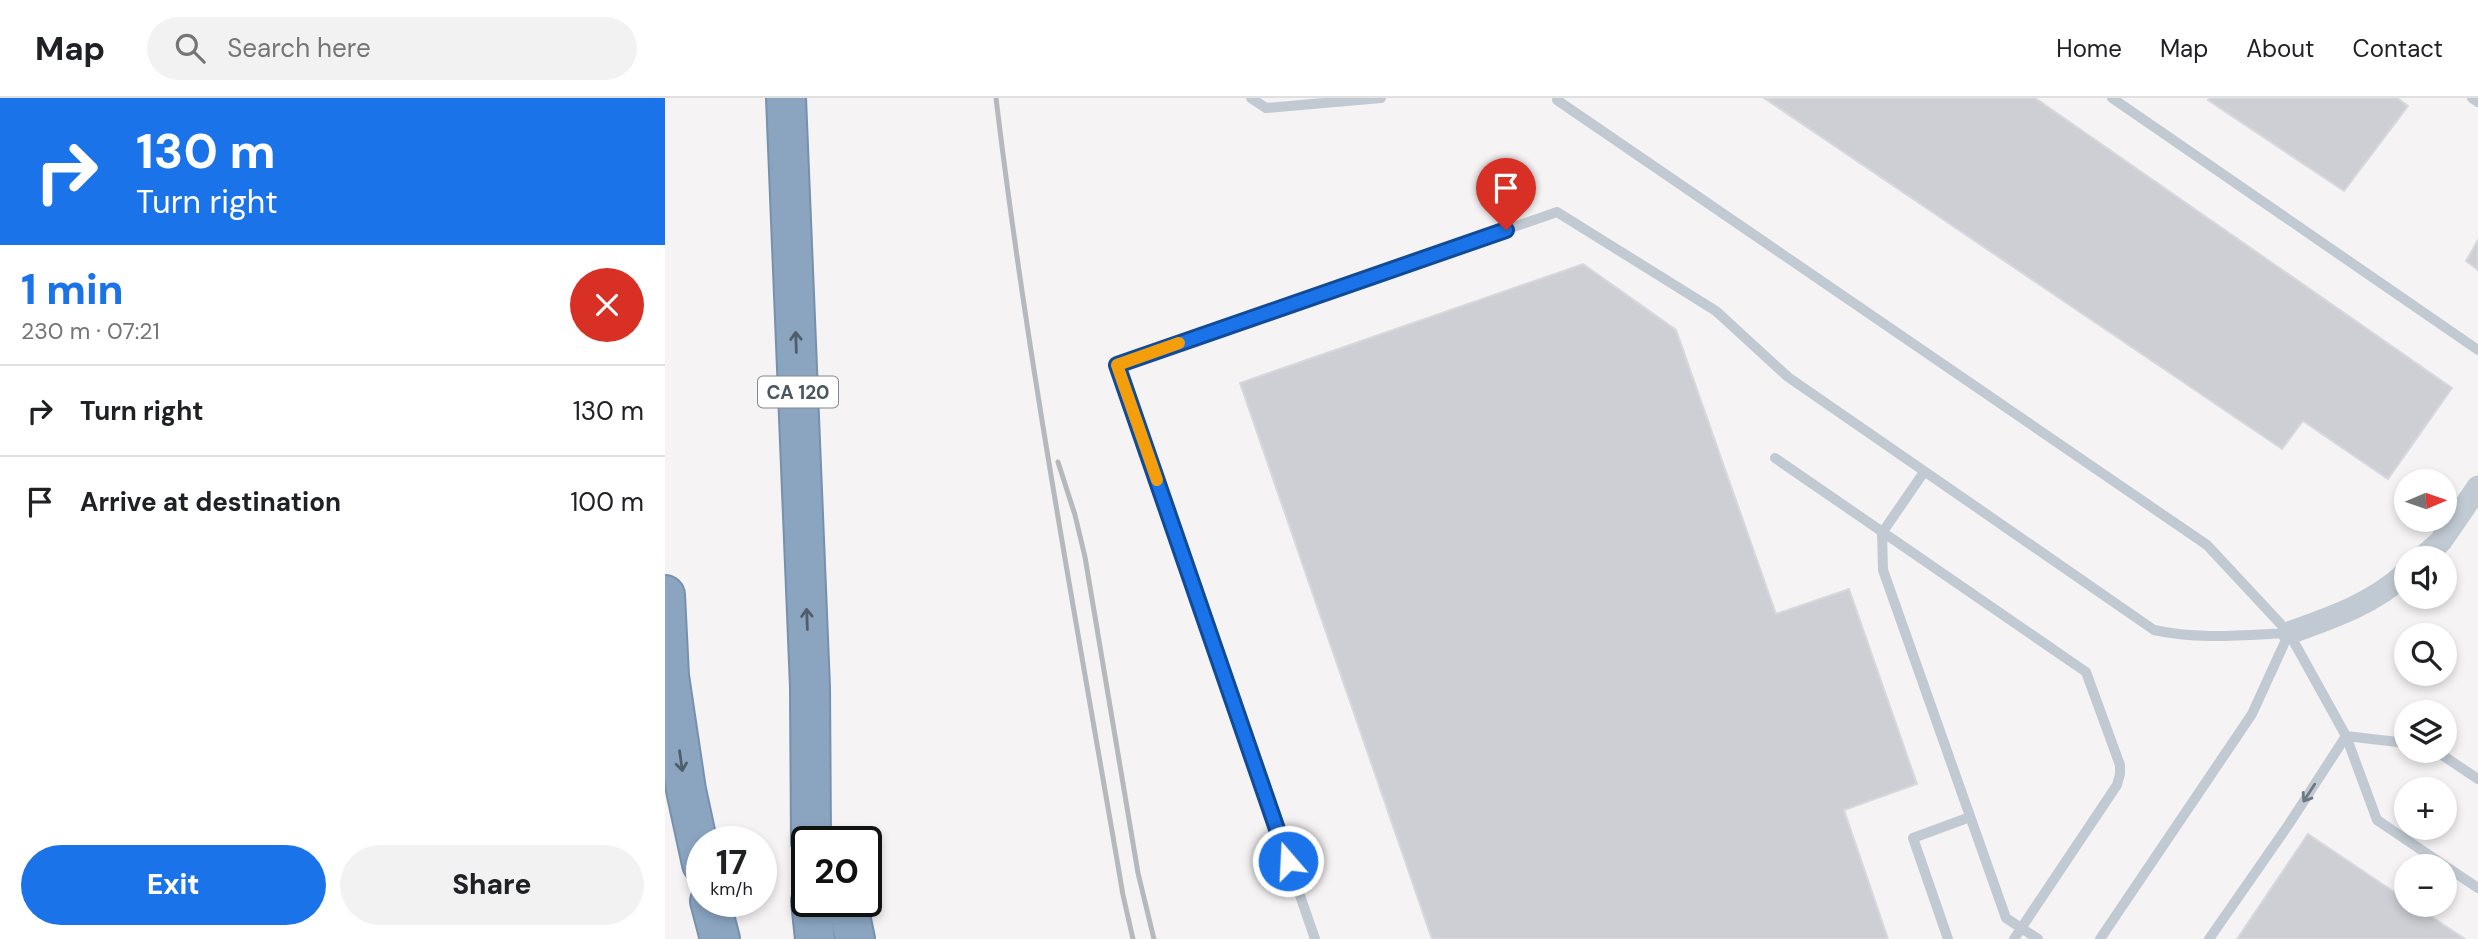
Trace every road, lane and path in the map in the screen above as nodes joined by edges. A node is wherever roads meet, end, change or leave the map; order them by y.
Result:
1 (786, 98) edge
2 (1251, 98) edge
3 (1381, 98) edge
4 (1559, 98) edge
5 (2112, 98) edge
6 (2472, 98) edge
7 (2478, 102) edge
8 (2478, 350) edge
9 (1775, 458) dead end
10 (1924, 472) junction
11 (2478, 487) edge
12 (1882, 533) junction
13 (2435, 546) edge
14 (2394, 584) edge
15 (665, 595) edge
16 (2289, 633) junction
17 (810, 687) junction
18 (2346, 736) junction
19 (2394, 742) edge
20 (2453, 763) edge
21 (2478, 779) edge
22 (1970, 817) junction
23 (693, 826) edge
24 (811, 826) edge
25 (832, 826) edge
26 (2478, 888) edge
27 (714, 917) edge
28 (813, 917) edge
29 (850, 917) edge
30 (2022, 928) junction
31 (720, 939) edge
32 (815, 939) edge
33 (855, 939) edge
34 (1315, 939) edge
35 (1948, 939) edge
36 (2014, 939) edge
37 (2038, 939) edge
38 (2100, 939) edge
39 (2209, 939) edge

17 -> 1 highway, CA 120
2 - 3 lane
4 - 16 lane
5 - 8 lane
6 - 7 lane
9 - 12 lane
10 - 12 lane
10 - 16 lane
10 - 34 lane
11 - 13 street
12 - 22 lane
12 - 30 lane
14 - 16 street
15 -> 23 highway
16 - 18 lane
16 - 38 lane
17 - 24 highway
17 - 25 highway, CA 120
18 - 19 lane
18 - 26 lane
18 -> 39 lane
20 - 21 lane
22 - 30 lane
22 - 35 lane
27 - 31 highway
28 - 32 highway
29 - 33 highway
30 - 36 lane
30 - 37 lane

